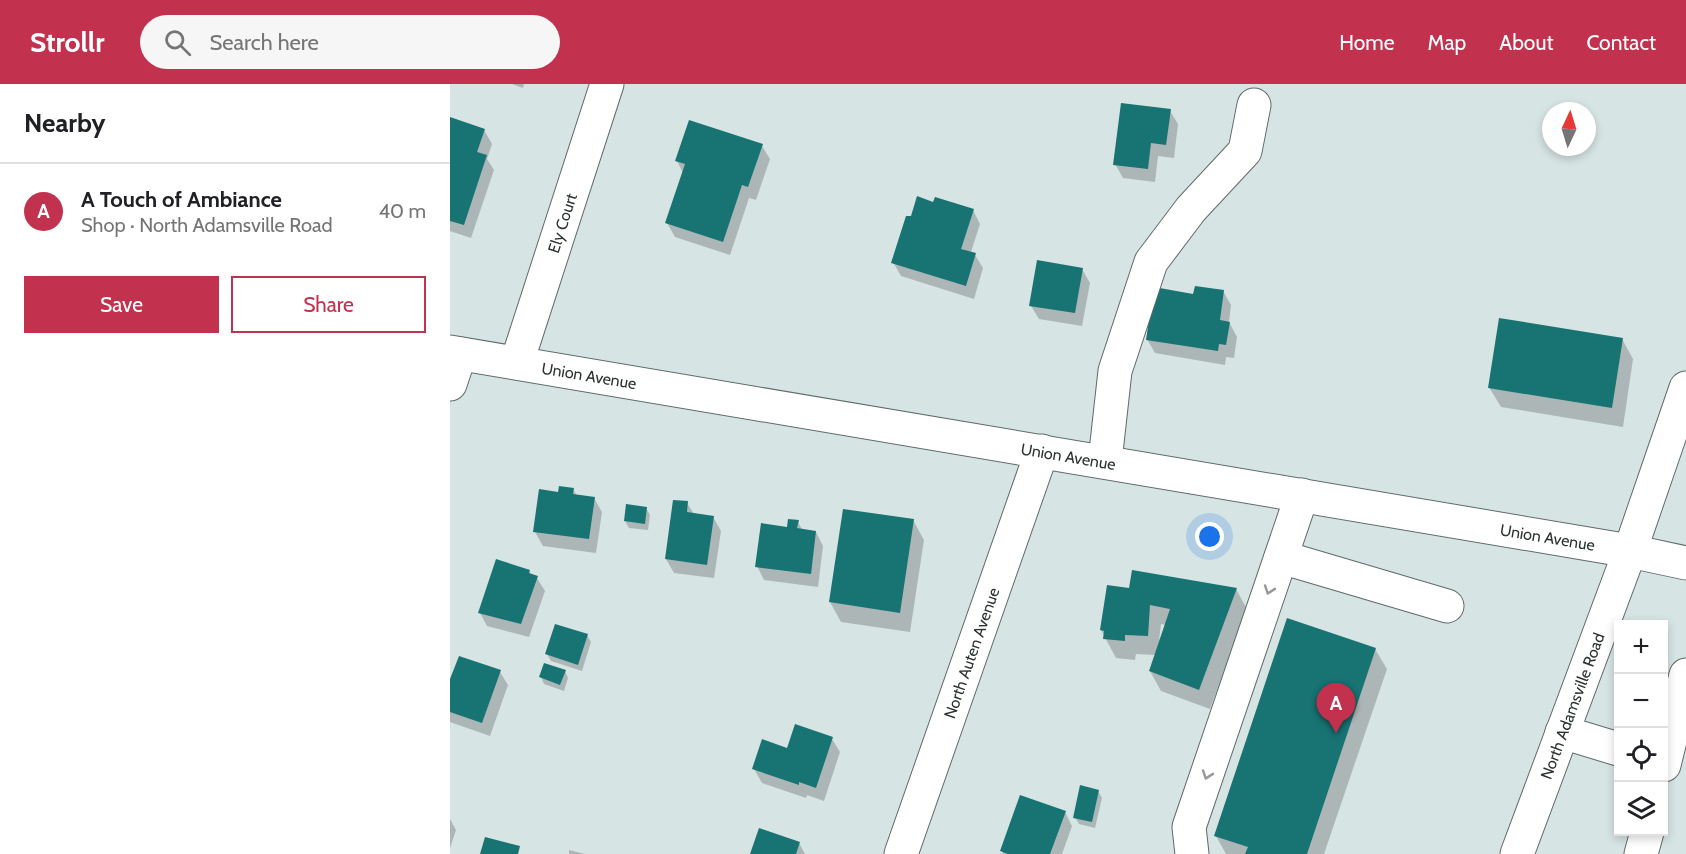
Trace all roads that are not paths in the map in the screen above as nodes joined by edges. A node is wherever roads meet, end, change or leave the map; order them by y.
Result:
1 (607, 84) edge
2 (1254, 105) dead end
3 (517, 362) junction
4 (453, 363) edge
5 (1686, 388) edge
6 (1042, 451) junction
7 (1105, 461) junction
8 (1302, 495) junction
9 (1630, 551) junction
10 (1281, 557) junction
11 (1686, 562) edge
12 (1448, 606) dead end
13 (1686, 675) edge
14 (1562, 732) junction
15 (1668, 747) edge
16 (1614, 748) edge
17 (1646, 836) edge
18 (901, 854) edge
19 (1192, 854) edge
20 (1517, 854) edge
21 (1641, 854) edge

1 - 3 street, Ely Court
2 - 7 street
3 - 4 street, Union Avenue
3 - 6 street, Union Avenue
5 - 9 street, North Adamsville Road
6 - 7 street, Union Avenue
6 - 18 street, North Auten Avenue
7 - 8 street, Union Avenue
8 - 9 street, Union Avenue
8 - 10 street
9 - 11 street, Union Avenue
9 - 14 street, North Adamsville Road
10 - 12 street
10 -> 19 street
13 - 15 street
14 - 16 street
14 - 20 street, North Adamsville Road
17 - 21 street

